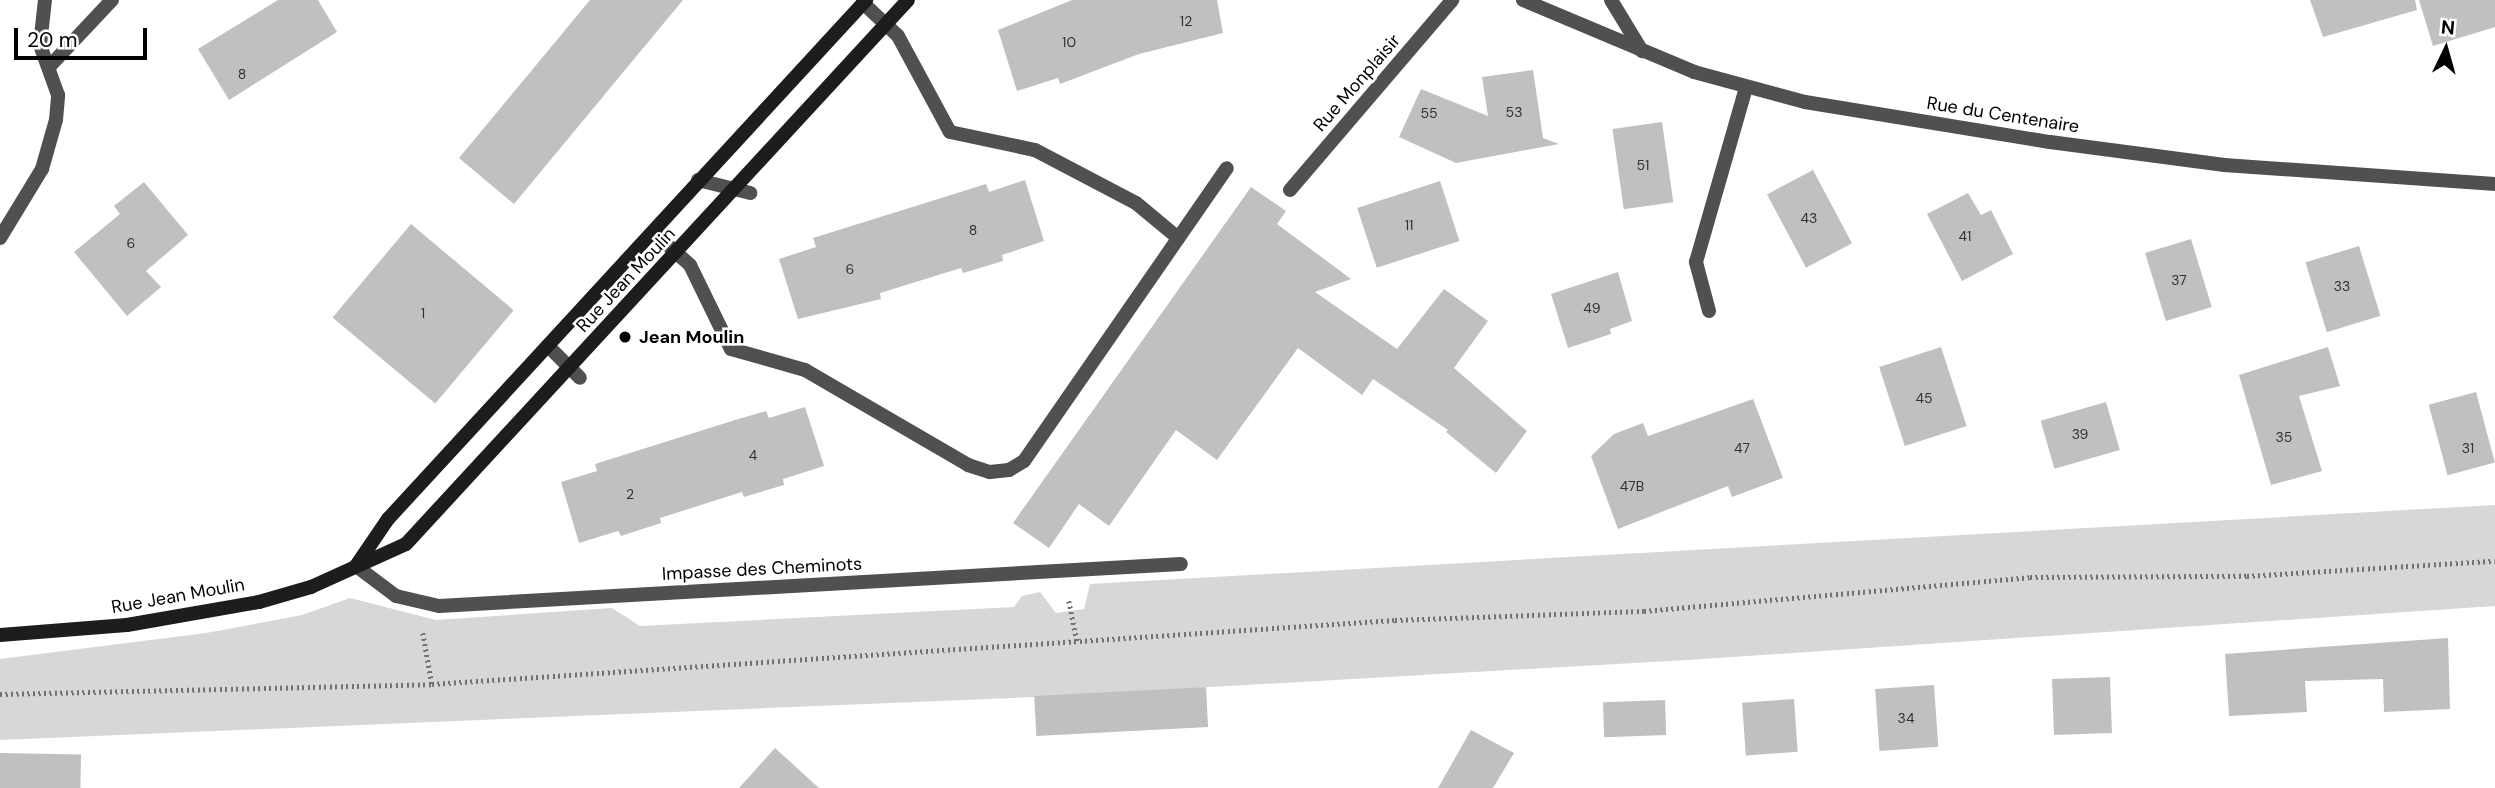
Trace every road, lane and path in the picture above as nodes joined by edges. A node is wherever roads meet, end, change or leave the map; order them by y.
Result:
1 (45, 0) edge
2 (112, 0) edge
3 (908, 0) edge
4 (1452, 0) edge
5 (1523, 0) edge
6 (1611, 0) edge
7 (864, 1) edge
8 (886, 23) junction
9 (1643, 52) junction
10 (48, 67) junction
11 (1746, 88) junction
12 (1227, 168) dead end
13 (698, 180) junction
14 (2495, 184) edge
15 (735, 188) junction
16 (1290, 190) dead end
17 (750, 193) dead end
18 (654, 233) junction
19 (0, 238) edge
20 (1178, 238) junction
21 (677, 254) junction
22 (1709, 311) dead end
23 (548, 346) junction
24 (576, 372) junction
25 (2495, 561) edge
26 (1181, 564) dead end
27 (356, 566) junction
28 (1064, 573) junction
29 (418, 603) junction
30 (0, 635) edge
31 (1077, 641) junction
32 (432, 684) junction
33 (0, 694) edge

1 - 10 street
2 - 10 street
3 - 8 street, Rue Jean Moulin
4 - 16 street, Rue Monplaisir
5 - 9 street, Rue du Centenaire
6 - 9 street
7 - 8 street
7 - 13 street, Rue Jean Moulin
8 - 15 street, Rue Jean Moulin
8 - 20 street
9 - 11 street, Rue du Centenaire
10 - 19 street
11 - 14 street, Rue du Centenaire
11 - 22 street
12 - 20 street
13 - 15 street
13 - 18 street, Rue Jean Moulin
15 - 17 street
15 - 21 street, Rue Jean Moulin
18 - 21 street
18 - 23 street, Rue Jean Moulin
20 - 21 street
21 - 24 street, Rue Jean Moulin
23 - 24 street
23 - 27 street, Rue Jean Moulin
24 - 27 street, Rue Jean Moulin
25 - 31 path
26 - 28 street, Impasse des Cheminots
27 - 29 street, Impasse des Cheminots
27 - 30 street, Rue Jean Moulin
28 - 29 street, Impasse des Cheminots
28 - 31 path
29 - 32 path
31 - 32 path
32 - 33 path

